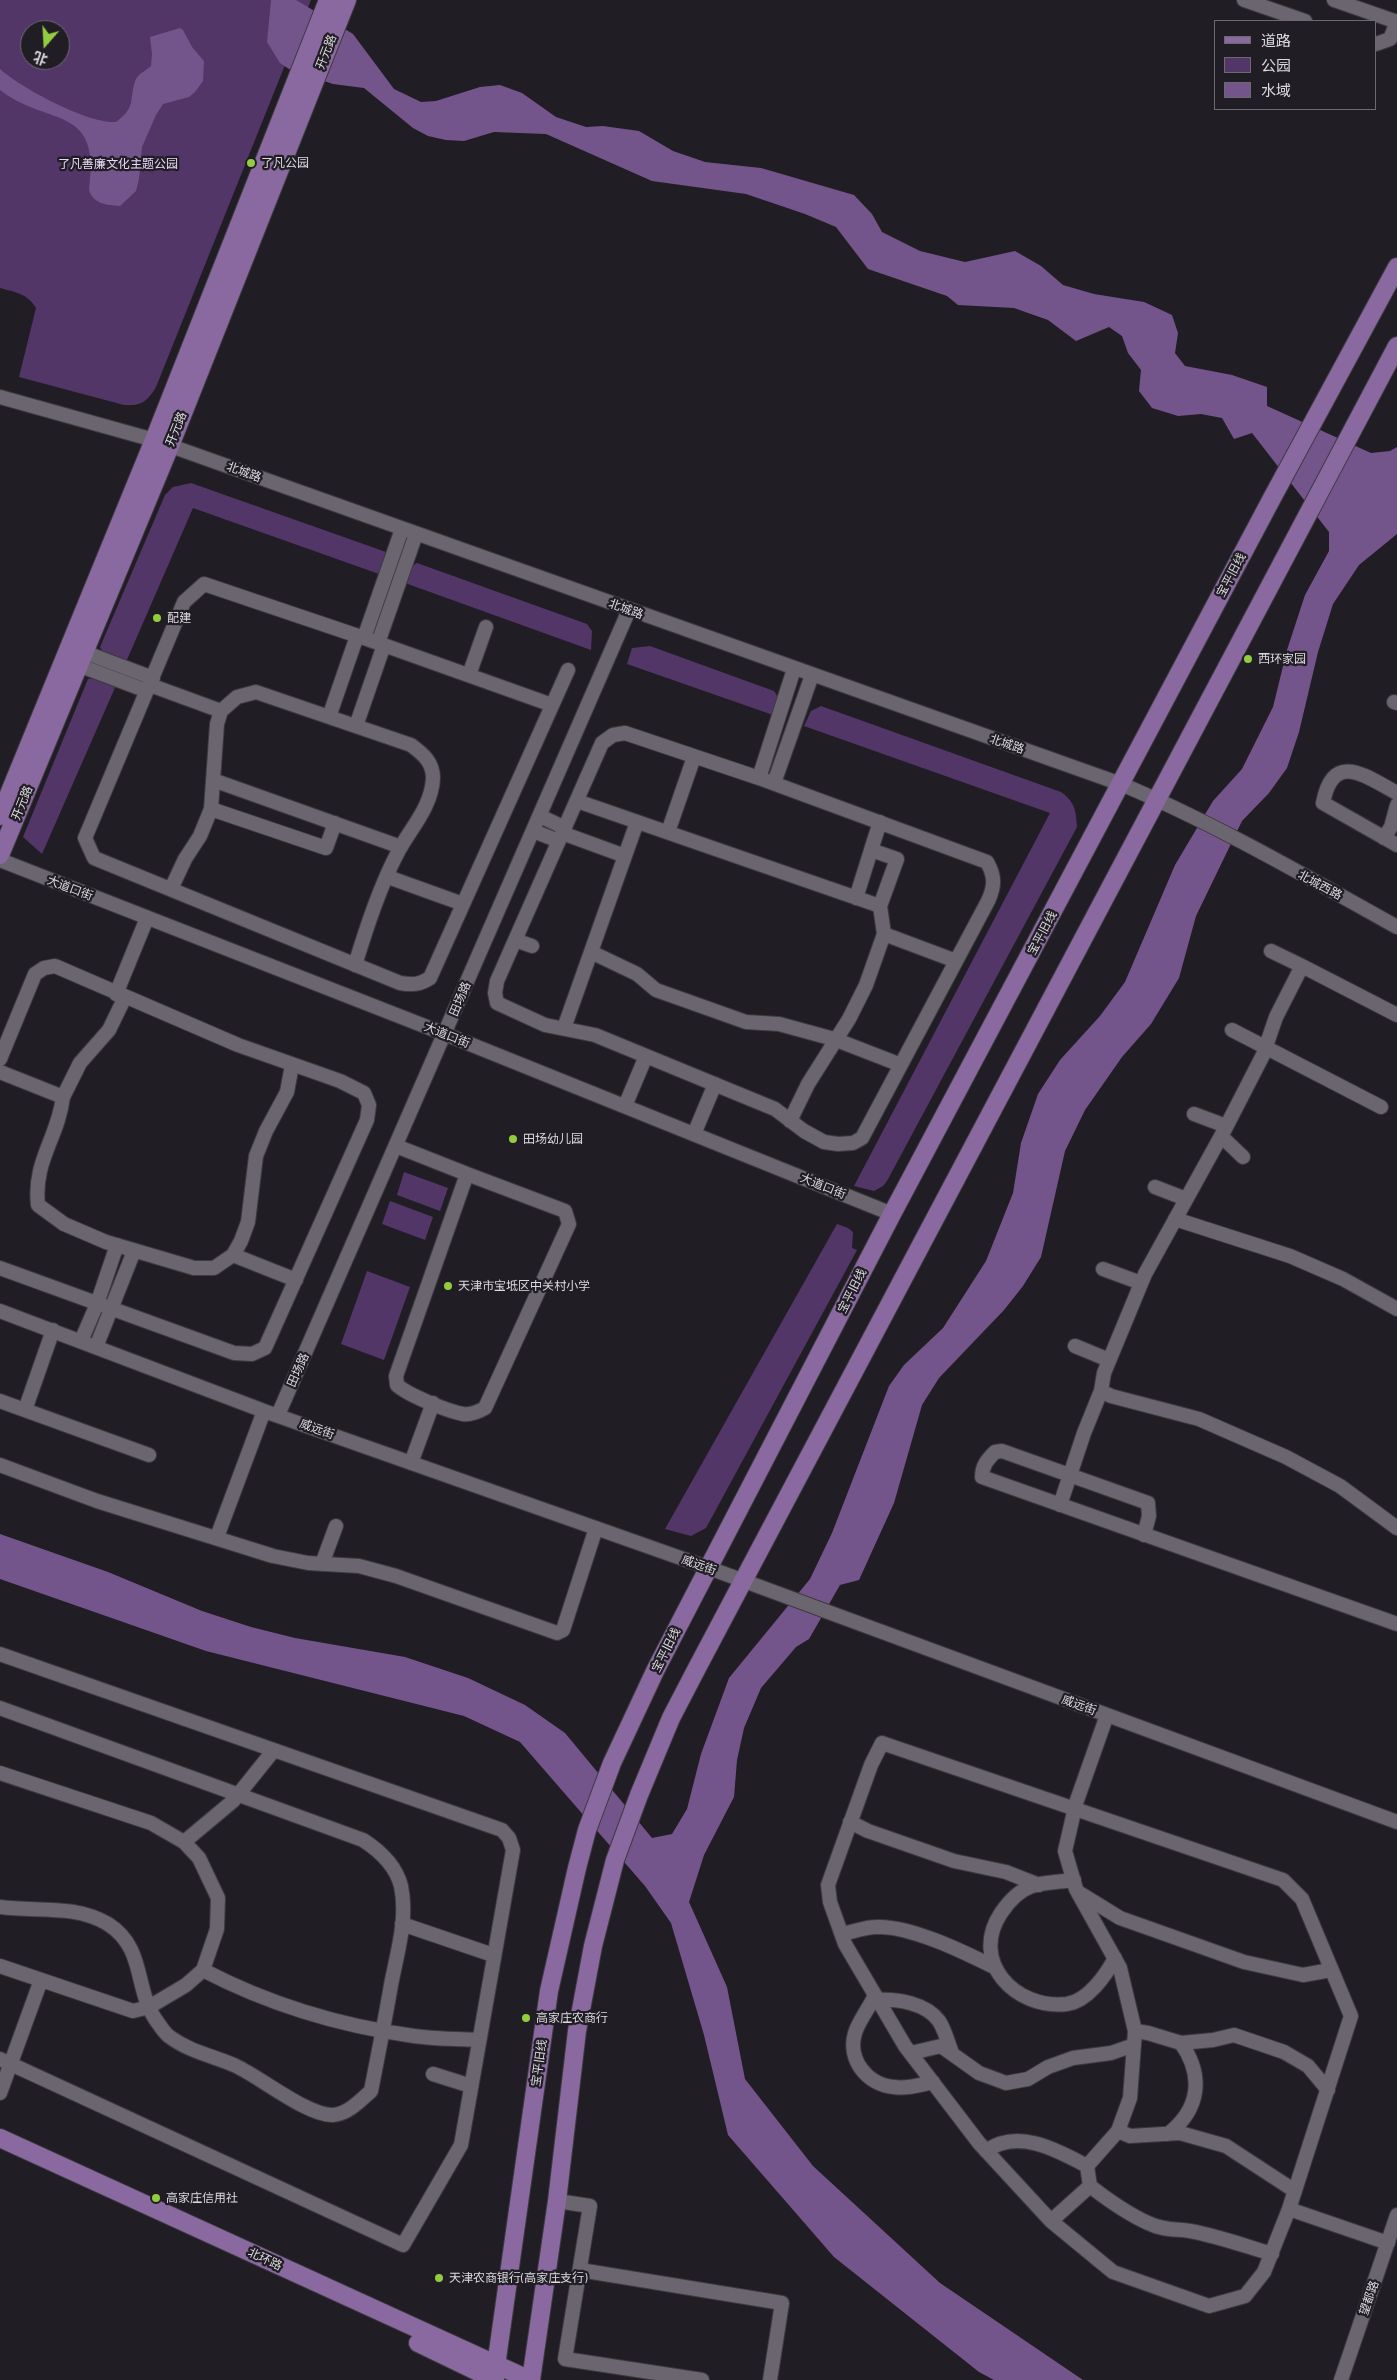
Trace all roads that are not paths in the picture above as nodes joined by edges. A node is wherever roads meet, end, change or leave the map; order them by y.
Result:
1 (1244, 0) edge
2 (1334, 0) edge
3 (327, 3) edge
4 (1263, 3) edge
5 (344, 7) edge
6 (1303, 20) edge
7 (1397, 22) edge
8 (1377, 44) edge
9 (1397, 267) edge
10 (1397, 346) edge
11 (0, 397) edge
12 (162, 443) junction
13 (402, 529) junction
14 (416, 534) junction
15 (629, 610) junction
16 (486, 627) dead end
17 (361, 637) junction
18 (381, 644) junction
19 (81, 658) junction
20 (794, 669) junction
21 (568, 670) dead end
22 (469, 675) junction
23 (812, 675) junction
24 (150, 685) junction
25 (552, 705) junction
26 (221, 711) junction
27 (329, 717) junction
28 (356, 726) junction
29 (694, 757) junction
30 (759, 778) junction
31 (214, 780) junction
32 (774, 783) junction
33 (1121, 784) junction
34 (1397, 793) edge
35 (1156, 799) junction
36 (577, 801) junction
37 (1397, 805) edge
38 (211, 809) junction
39 (1397, 810) edge
40 (0, 816) edge
41 (540, 816) junction
42 (638, 822) junction
43 (880, 822) junction
44 (335, 823) junction
45 (533, 831) junction
46 (668, 832) junction
47 (562, 834) junction
48 (1384, 838) junction
49 (1243, 844) joint
50 (1397, 845) edge
51 (401, 847) junction
52 (872, 847) junction
53 (0, 855) edge
54 (625, 856) junction
55 (0, 860) edge
56 (388, 877) junction
57 (171, 890) junction
58 (856, 898) junction
59 (463, 904) junction
60 (880, 906) junction
61 (147, 918) junction
62 (1397, 927) edge
63 (884, 934) junction
64 (515, 940) junction
65 (532, 946) dead end
66 (1271, 951) dead end
67 (591, 952) junction
68 (956, 961) junction
69 (355, 965) junction
70 (1302, 966) junction
71 (121, 996) junction
72 (1397, 1015) edge
73 (564, 1028) junction
74 (1232, 1030) dead end
75 (445, 1034) junction
76 (834, 1039) junction
77 (1266, 1046) junction
78 (1, 1053) edge
79 (646, 1056) junction
80 (901, 1065) junction
81 (292, 1066) junction
82 (0, 1072) edge
83 (714, 1084) junction
84 (63, 1097) junction
85 (625, 1106) junction
86 (1380, 1107) dead end
87 (1194, 1114) dead end
88 (790, 1121) junction
89 (1224, 1131) junction
90 (694, 1134) junction
91 (396, 1146) junction
92 (1243, 1157) dead end
93 (467, 1174) junction
94 (1155, 1187) dead end
95 (1186, 1199) junction
96 (892, 1214) junction
97 (1175, 1219) junction
98 (117, 1245) junction
99 (134, 1251) junction
100 (234, 1255) junction
101 (0, 1268) edge
102 (1103, 1269) dead end
103 (296, 1280) junction
104 (1141, 1283) junction
105 (97, 1304) junction
106 (112, 1309) junction
107 (1397, 1309) edge
108 (0, 1311) edge
109 (53, 1330) junction
110 (81, 1341) junction
111 (1075, 1346) dead end
112 (96, 1348) junction
113 (1109, 1360) junction
114 (1101, 1391) junction
115 (0, 1401) edge
116 (433, 1403) junction
117 (25, 1410) junction
118 (264, 1411) junction
119 (278, 1415) junction
120 (149, 1455) dead end
121 (411, 1462) junction
122 (0, 1465) edge
123 (1070, 1476) junction
124 (1060, 1505) junction
125 (336, 1526) dead end
126 (596, 1528) junction
127 (1397, 1528) edge
128 (1144, 1535) junction
129 (217, 1537) junction
130 (322, 1564) junction
131 (709, 1568) junction
132 (743, 1581) junction
133 (1397, 1624) edge
134 (0, 1654) edge
135 (0, 1708) edge
136 (1107, 1716) junction
137 (274, 1750) junction
138 (0, 1773) edge
139 (238, 1794) junction
140 (1075, 1809) junction
141 (850, 1822) junction
142 (1397, 1822) edge
143 (184, 1842) junction
144 (1074, 1880) junction
145 (1039, 1885) junction
146 (1079, 1893) junction
147 (0, 1907) edge
148 (402, 1924) junction
149 (842, 1934) junction
150 (493, 1955) junction
151 (1115, 1958) junction
152 (0, 1966) edge
153 (994, 1967) junction
154 (203, 1970) junction
155 (1331, 1970) junction
156 (41, 1980) junction
157 (877, 1998) junction
158 (149, 2007) junction
159 (382, 2030) junction
160 (1135, 2038) junction
161 (479, 2040) junction
162 (1181, 2043) junction
163 (911, 2053) junction
164 (952, 2053) junction
165 (5, 2061) edge
166 (433, 2074) dead end
167 (933, 2082) junction
168 (471, 2086) junction
169 (1328, 2090) junction
170 (0, 2093) edge
171 (1118, 2131) junction
172 (1168, 2134) junction
173 (0, 2138) edge
174 (0, 2150) edge
175 (986, 2151) junction
176 (1087, 2166) junction
177 (1090, 2186) junction
178 (1295, 2191) junction
179 (557, 2201) junction
180 (1289, 2209) junction
181 (1397, 2215) edge
182 (1051, 2221) junction
183 (1388, 2243) junction
184 (1272, 2254) junction
185 (580, 2270) junction
186 (439, 2346) junction
187 (495, 2377) edge
188 (472, 2380) edge
189 (531, 2380) edge
190 (702, 2380) edge
191 (770, 2380) edge
192 (1342, 2380) edge

1 - 4 street
2 - 7 street
3 - 12 main road, 开元路
4 - 6 street
5 - 12 main road, 开元路
7 - 8 street
9 - 33 main road, 宝平旧线
10 - 35 main road
11 - 12 street, 北城路
12 - 13 street, 北城路
12 - 19 main road, 开元路
12 - 40 main road, 开元路
13 - 14 street, 北城路
13 - 17 street
14 - 15 street, 北城路
14 - 18 street
15 - 20 street, 北城路
15 - 41 street, 田场路
16 - 22 street
17 - 18 street
17 - 24 street
17 - 27 street
18 - 22 street
18 - 28 street
19 - 24 street
19 - 53 main road, 开元路
20 - 23 street, 北城路
20 - 30 street
21 - 25 street
22 - 25 street
23 - 32 street
23 - 33 street, 北城路
24 - 26 street
24 - 57 street
25 - 59 street
26 - 27 street
26 - 31 street
27 - 28 street
28 - 51 street
29 - 30 street
29 - 36 street
29 - 46 street
30 - 32 street
31 - 38 street
31 - 44 street
32 - 43 street
33 - 35 street, 北城路
33 - 96 main road, 宝平旧线
34 - 48 street
35 - 49 street, 北城路
35 - 132 main road
36 - 42 street
36 - 47 street
37 - 39 street
38 - 44 street
38 - 57 street
39 - 48 street
41 - 45 street, 田场路
41 - 47 street
42 - 46 street
42 - 54 street
43 - 52 street
43 - 68 street
44 - 51 street
45 - 47 street
45 - 75 street, 田场路
46 - 58 street
47 - 54 street
47 - 64 street
48 - 50 street
49 - 62 street, 北城西路
51 - 56 street
52 - 58 street
52 - 60 street
54 - 67 street
55 - 61 street, 大道口街
56 - 59 street
56 - 69 street
57 - 69 street
58 - 60 street
59 - 69 street
60 - 63 street
61 - 71 street
61 - 75 street, 大道口街
63 - 68 street
63 - 76 street
64 - 65 street
64 - 73 street
66 - 70 street
67 - 73 street
67 - 76 street
68 - 80 street
70 - 72 street
70 - 77 street
71 - 78 street
71 - 81 street
71 - 84 street
73 - 79 street
74 - 77 street
75 - 85 street, 大道口街
75 - 91 street, 田场路
76 - 80 street
76 - 88 street
77 - 86 street
77 - 89 street
79 - 83 street
79 - 85 street
80 - 88 street
81 - 100 street
81 - 103 street
82 - 84 street
83 - 88 street
83 - 90 street
84 - 98 street
85 - 90 street, 大道口街
87 - 89 street
89 - 92 street
89 - 95 street
90 - 96 street, 大道口街
91 - 93 street
91 - 119 street, 田场路
93 - 116 street
93 - 116 street
94 - 95 street
95 - 97 street
96 - 131 main road, 宝平旧线
97 - 104 street
97 - 107 street
98 - 99 street
98 - 105 street
99 - 100 street
99 - 106 street
100 - 103 street
101 - 105 street
102 - 104 street
103 - 106 street
104 - 113 street
105 - 106 street
105 - 110 street
106 - 112 street
108 - 109 street, 威远街
109 - 110 street, 威远街
109 - 117 street
110 - 112 street, 威远街
111 - 113 street
112 - 118 street, 威远街
113 - 114 street
114 - 123 street
114 - 127 street
115 - 117 street
116 - 121 street
117 - 120 street
118 - 119 street, 威远街
118 - 129 street
119 - 121 street, 威远街
121 - 126 street, 威远街
122 - 129 street
123 - 124 street
123 - 124 street
123 - 128 street
124 - 128 street
125 - 130 street
126 - 130 street
126 - 131 street, 威远街
128 - 133 street
129 - 130 street
131 - 132 street, 威远街
131 - 187 main road, 宝平旧线
132 - 136 street, 威远街
132 - 179 main road
134 - 137 street
135 - 139 street
136 - 140 street
136 - 142 street, 威远街
137 - 139 street
137 - 150 street
138 - 143 street
139 - 143 street
139 - 148 street
140 - 141 street
140 - 144 street
140 - 155 street
141 - 145 street
141 - 149 street
143 - 154 street
144 - 145 street
144 - 146 street
145 - 153 street
146 - 151 street
146 - 155 street
147 - 158 street
148 - 150 street
148 - 159 street
149 - 153 street
149 - 157 street
150 - 161 street
151 - 153 street
151 - 160 street
152 - 156 street
154 - 158 street
154 - 159 street
155 - 169 street
156 - 158 street
156 - 165 street
157 - 163 street
157 - 164 street
157 - 167 street
158 - 159 street
159 - 161 street
160 - 162 street
160 - 164 street
160 - 171 street
161 - 168 street
162 - 169 street
162 - 172 street
163 - 164 street
163 - 167 street
165 - 168 street
165 - 170 street
166 - 168 street
167 - 175 street
169 - 178 street
171 - 172 street
171 - 176 street
172 - 178 street
173 - 186 main road, 北环路
174 - 186 main road, 北环路
175 - 176 street
175 - 182 street
176 - 177 street
177 - 182 street
177 - 184 street
178 - 180 street
179 - 185 street
179 - 189 main road
180 - 183 street
180 - 184 street
181 - 183 street, 望都路
182 - 184 street
183 - 192 street, 望都路
185 - 190 street
185 - 191 street
186 - 187 main road
186 - 188 main road
187 - 189 main road

